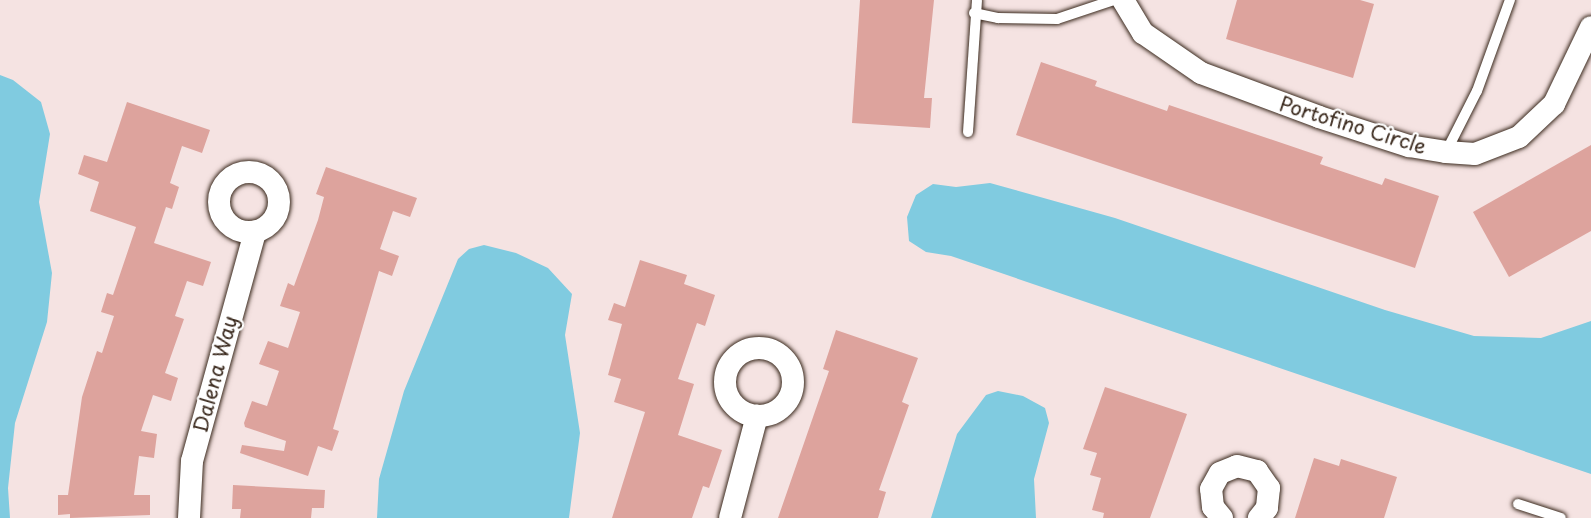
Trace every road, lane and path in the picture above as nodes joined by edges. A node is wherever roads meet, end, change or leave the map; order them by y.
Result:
1 (977, 0) edge
2 (1114, 0) edge
3 (1123, 0) edge
4 (1510, 0) edge
5 (974, 12) junction
6 (1591, 27) edge
7 (968, 132) dead end
8 (1446, 152) junction
9 (255, 232) dead end
10 (757, 416) dead end
11 (1518, 504) dead end
12 (189, 518) edge
13 (730, 518) edge
14 (1222, 518) edge
15 (1259, 518) edge
16 (1561, 518) edge

1 - 5 lane
2 - 5 lane
3 - 8 street, Portofino Circle
4 - 8 lane
5 - 7 lane
6 - 8 street, Portofino Circle
9 - 12 street, Dalena Way
10 - 13 street
11 - 16 lane
14 - 15 street

